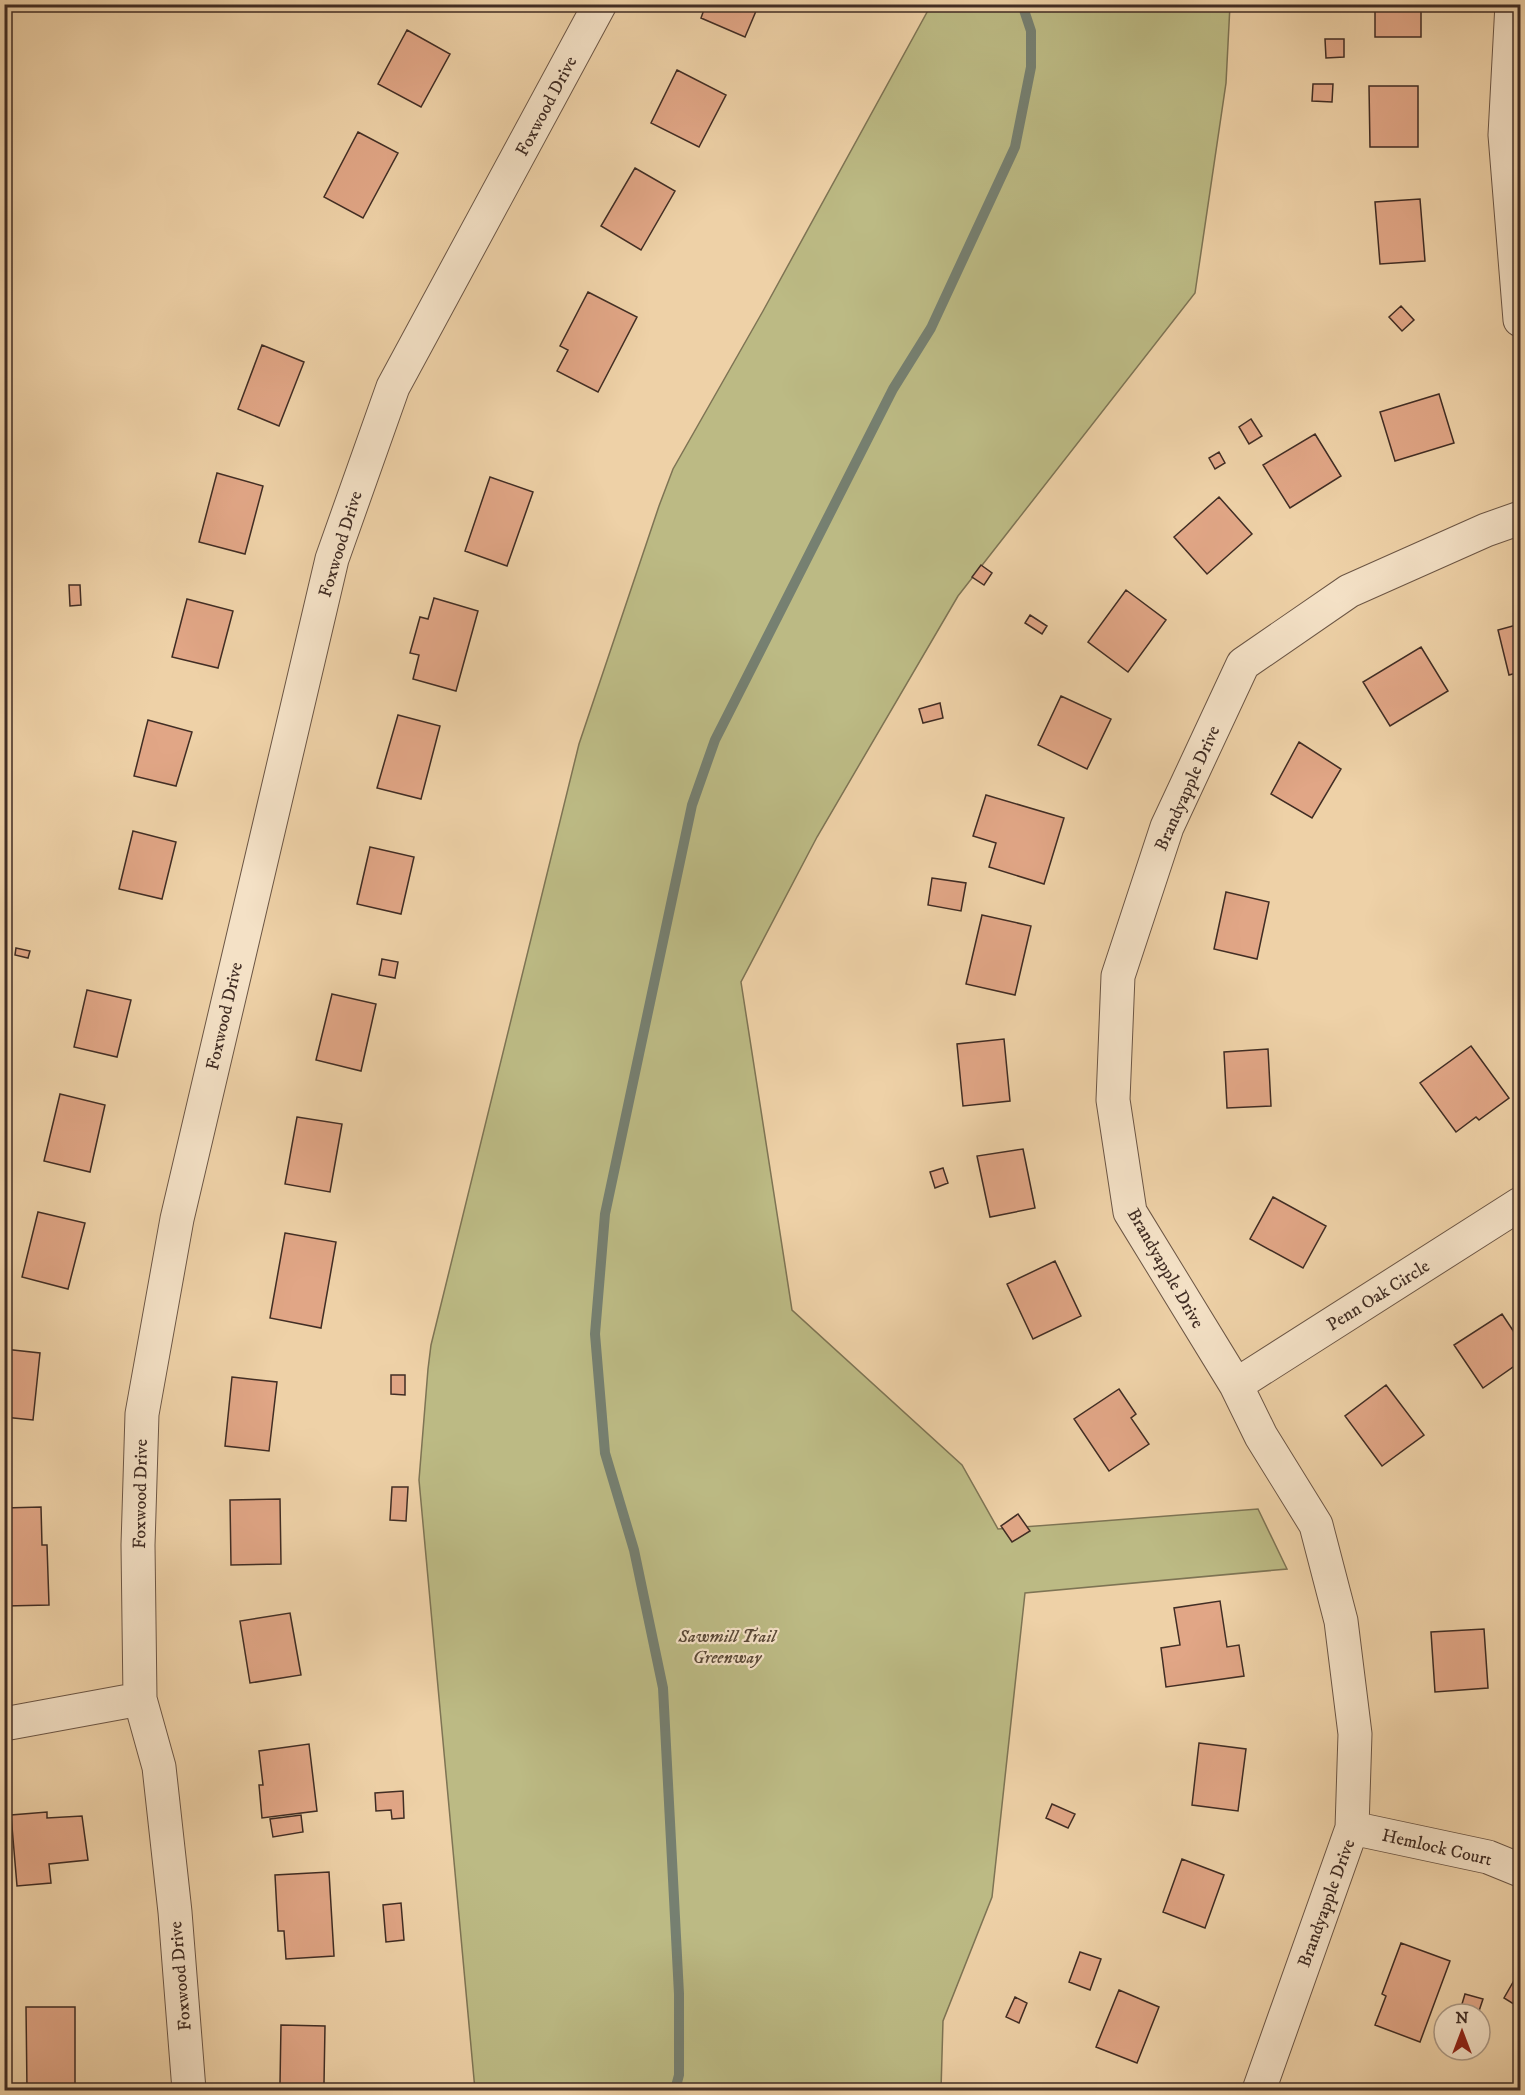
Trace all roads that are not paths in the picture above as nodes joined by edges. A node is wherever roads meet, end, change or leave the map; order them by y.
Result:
1 (600, 4) edge
2 (1512, 4) edge
3 (1521, 320) edge
4 (1521, 518) edge
5 (1521, 1204) edge
6 (1236, 1385) junction
7 (140, 1699) junction
8 (4, 1724) edge
9 (1352, 1828) junction
10 (1521, 1870) edge
11 (189, 2091) edge
12 (1258, 2091) edge

1 - 7 street, Foxwood Drive
2 - 3 street
4 - 6 street, Brandyapple Drive
5 - 6 street, Penn Oak Circle
6 - 9 street, Brandyapple Drive
7 - 8 street
7 - 11 street, Foxwood Drive
9 - 10 street, Hemlock Court
9 - 12 street, Brandyapple Drive

